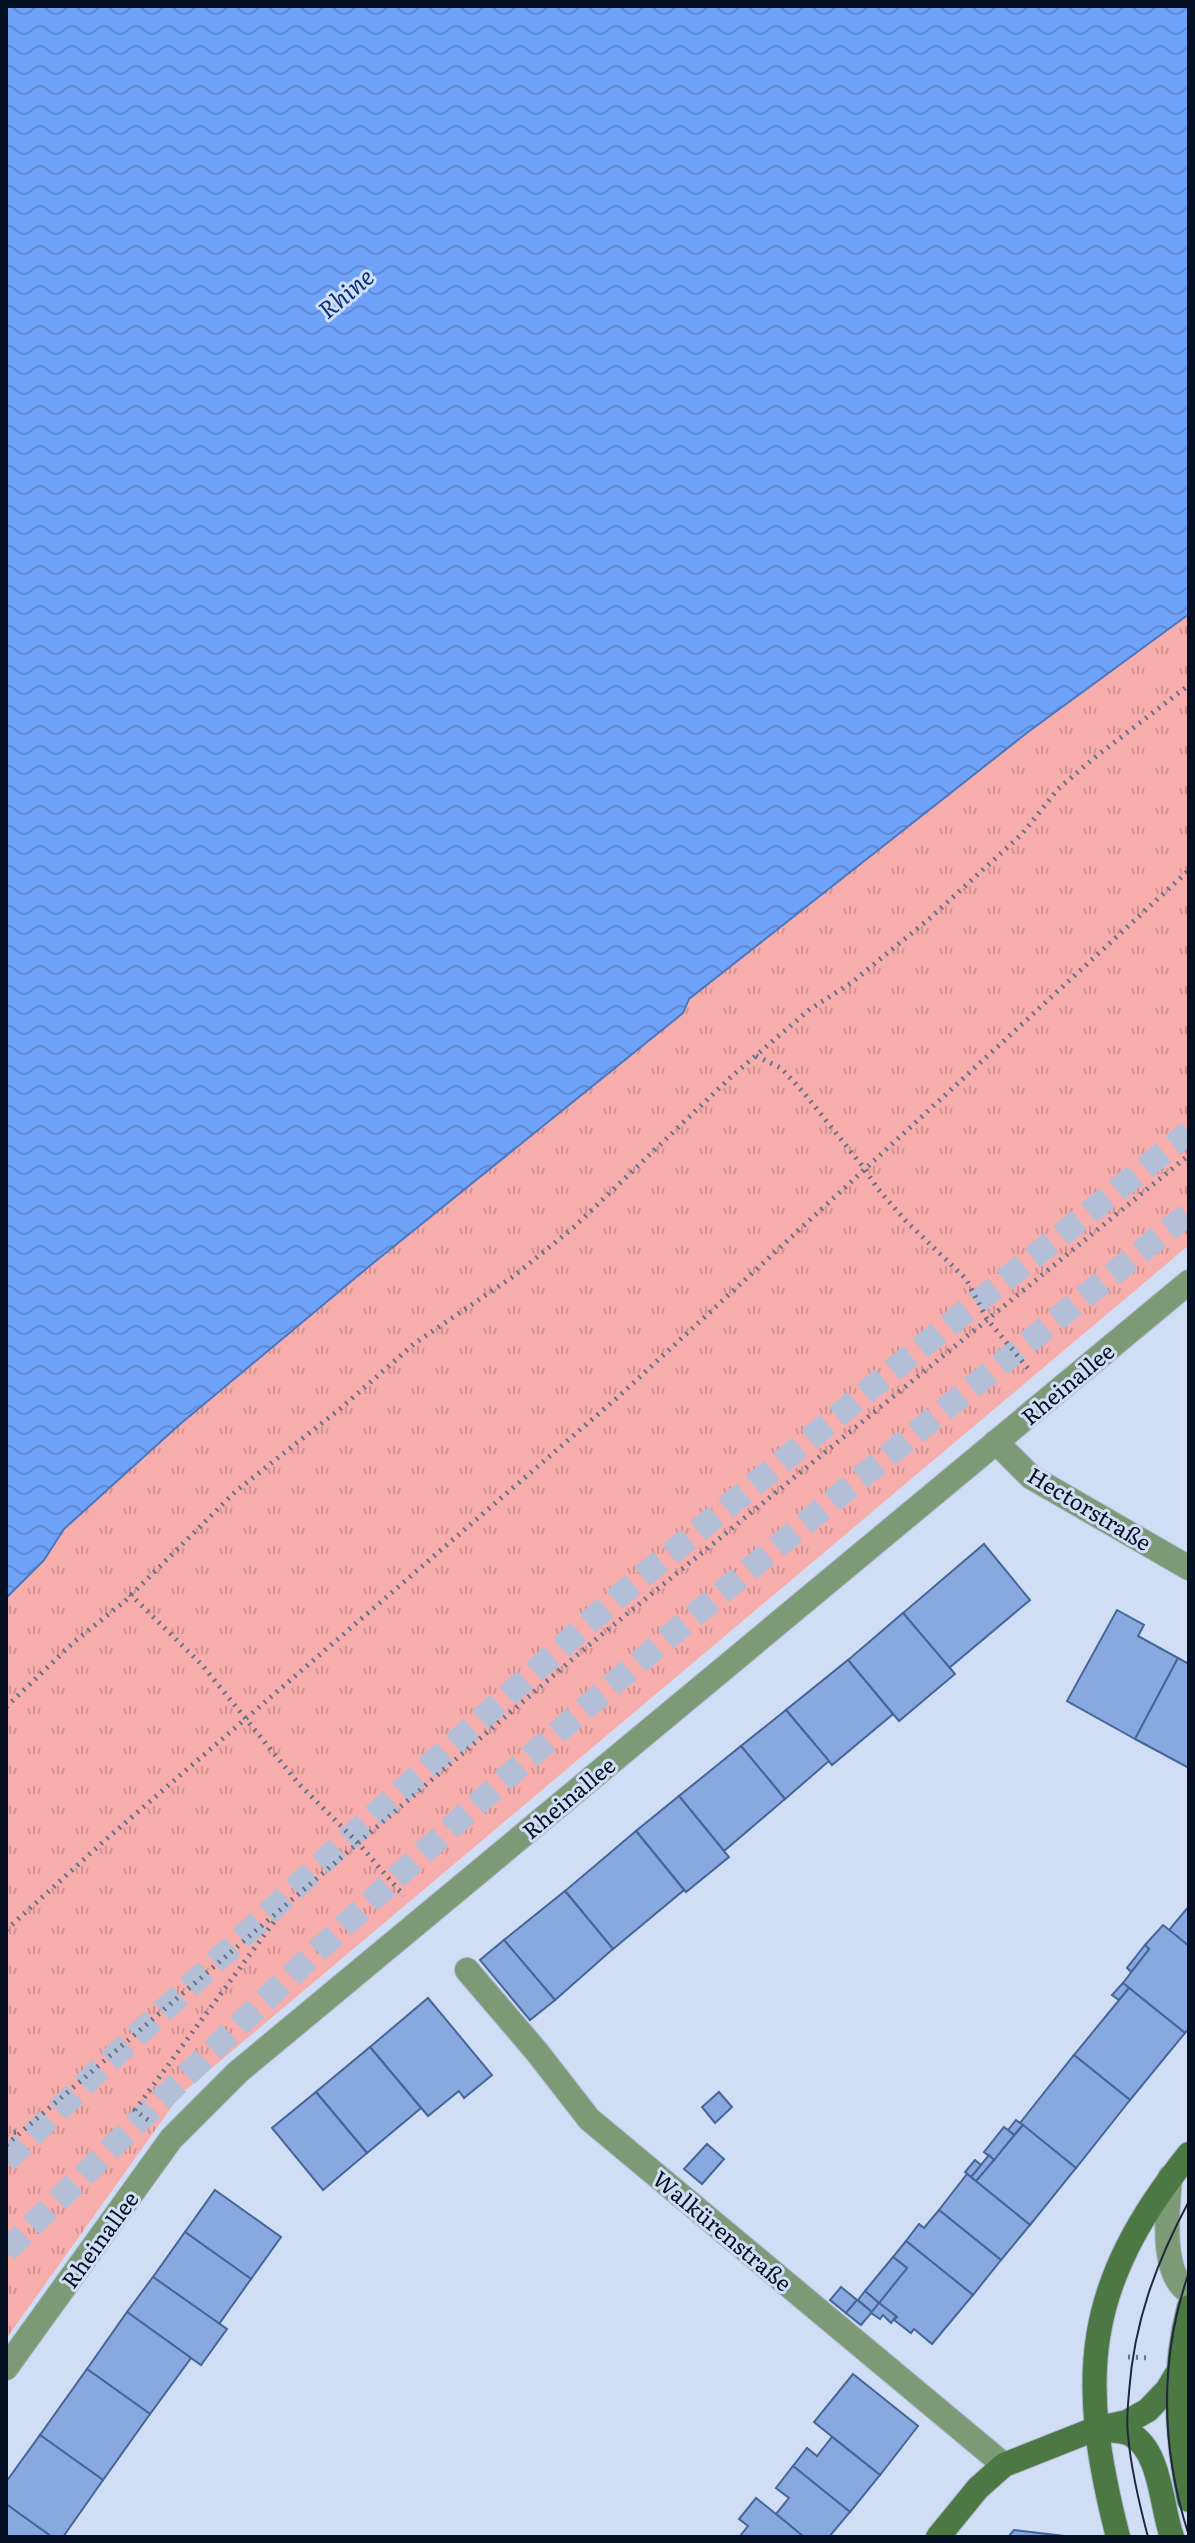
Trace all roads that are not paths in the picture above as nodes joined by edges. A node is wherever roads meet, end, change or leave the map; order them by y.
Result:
1 (1189, 1282) edge
2 (996, 1442) junction
3 (1189, 1568) edge
4 (467, 1970) dead end
5 (1189, 2154) edge
6 (1170, 2177) junction
7 (1189, 2292) edge
8 (1189, 2307) edge
9 (1178, 2365) junction
10 (6, 2368) edge
11 (1095, 2429) junction
12 (1004, 2465) junction
13 (1189, 2500) edge
14 (938, 2537) edge
15 (1118, 2537) edge
16 (1172, 2537) edge

1 - 2 street, Rheinallee
2 - 3 street, Hectorstraße
2 - 10 street, Rheinallee
4 - 12 street, Walkürenstraße
5 - 6 main road
6 - 7 street
6 - 11 main road
8 - 9 main road
9 - 11 main road
9 - 13 main road
11 - 12 main road
11 - 15 main road
11 - 16 main road
12 - 14 main road

